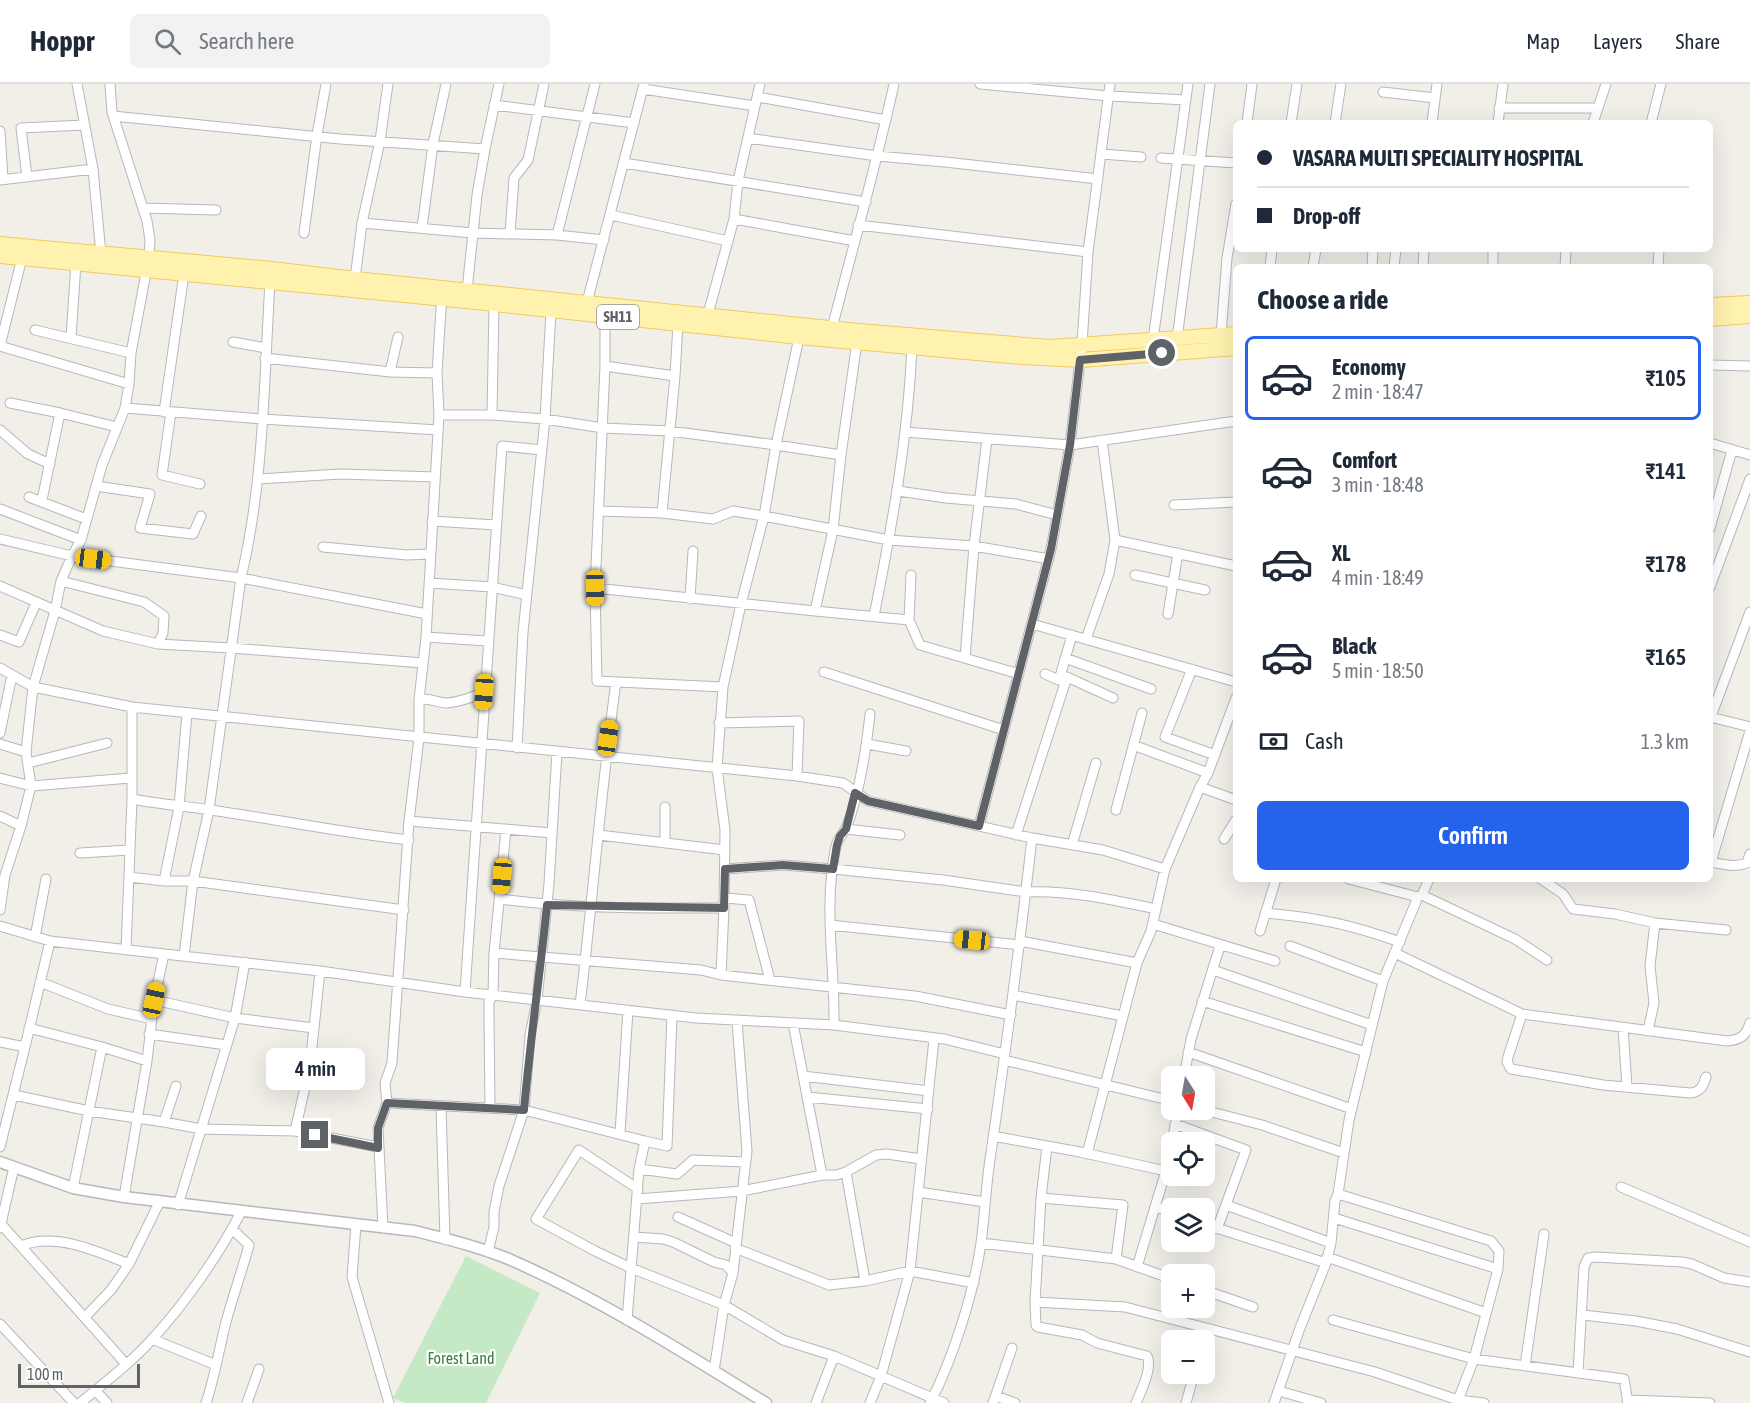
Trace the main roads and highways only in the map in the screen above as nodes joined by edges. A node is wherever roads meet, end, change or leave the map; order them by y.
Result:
1 (0, 244) edge
2 (0, 256) edge
3 (148, 264) junction
4 (442, 293) junction
5 (1750, 303) edge
6 (1713, 305) edge
7 (586, 309) junction
8 (1750, 316) edge
9 (1713, 318) edge
10 (801, 331) junction
11 (1233, 334) edge
12 (1233, 348) edge

1 - 3 main road, SH11
2 - 3 main road, SH11
3 - 4 main road, SH11
3 - 4 main road, SH11
4 - 7 main road, SH11
4 - 7 main road, SH11
5 - 6 main road
7 - 10 main road, SH11
7 - 10 main road, SH11
8 - 9 main road
10 - 11 main road, SH11
10 - 12 main road, SH11

